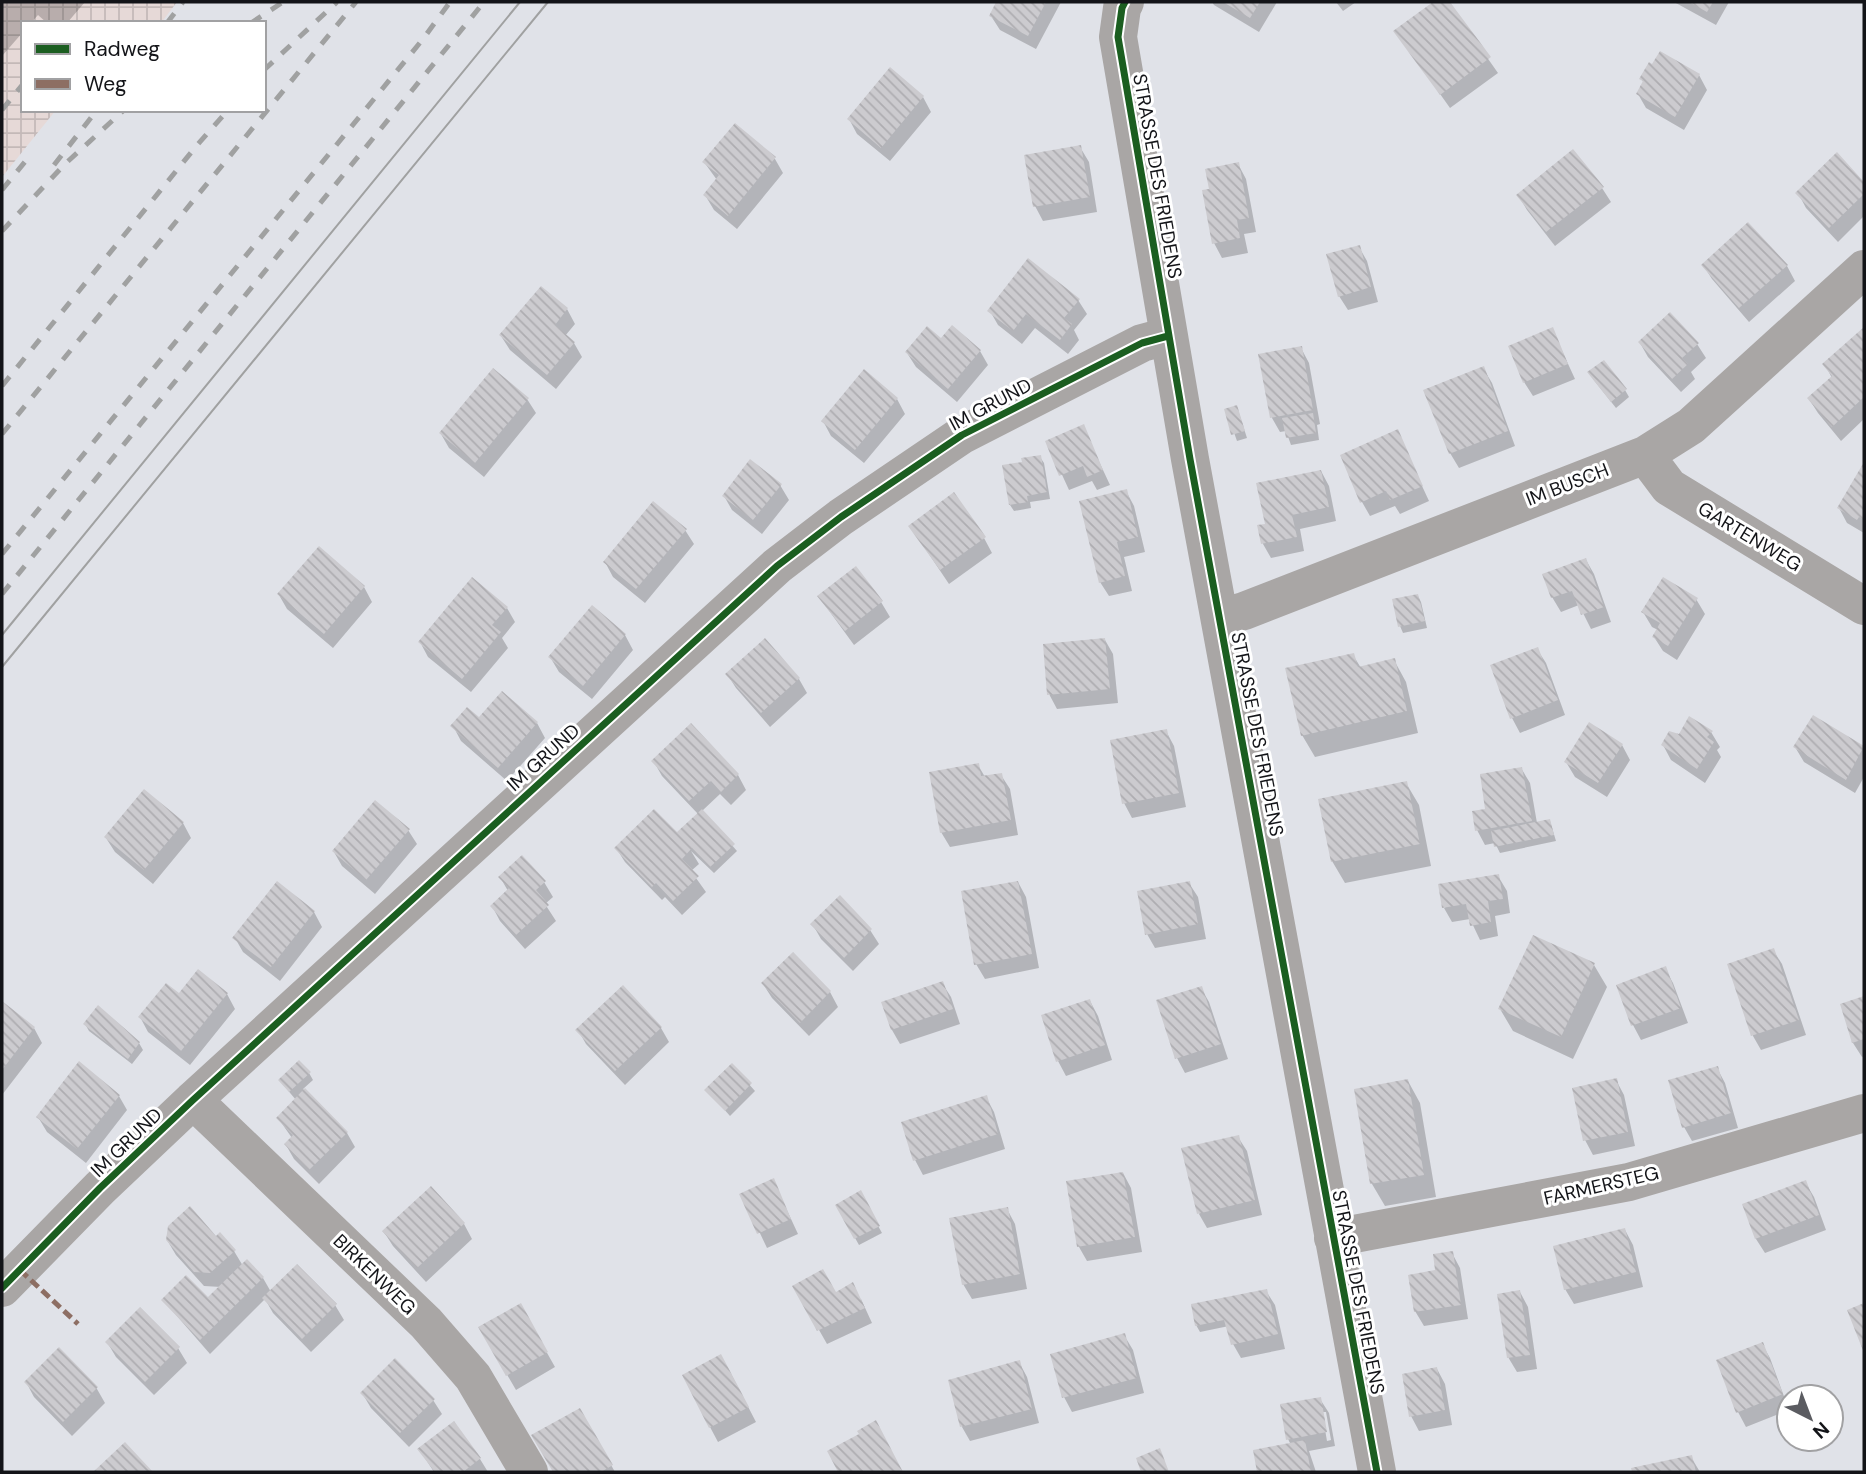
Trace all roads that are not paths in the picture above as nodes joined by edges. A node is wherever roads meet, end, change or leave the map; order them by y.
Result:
1 (1125, 2) edge
2 (1864, 269) edge
3 (1168, 336) junction
4 (1645, 455) junction
5 (1864, 606) edge
6 (1220, 618) junction
7 (193, 1100) junction
8 (1864, 1113) edge
9 (1333, 1238) junction
10 (2, 1288) edge
11 (529, 1472) edge
12 (1377, 1472) edge

1 - 3 street, STRASSE DES FRIEDENS
2 - 4 street, IM BUSCH
3 - 6 street, STRASSE DES FRIEDENS
3 - 7 street, IM GRUND
4 - 5 street, GARTENWEG
4 - 6 street, IM BUSCH
6 - 9 street, STRASSE DES FRIEDENS
7 - 10 street, IM GRUND
7 - 11 street, BIRKENWEG
8 - 9 street, FARMERSTEG
9 - 12 street, STRASSE DES FRIEDENS

